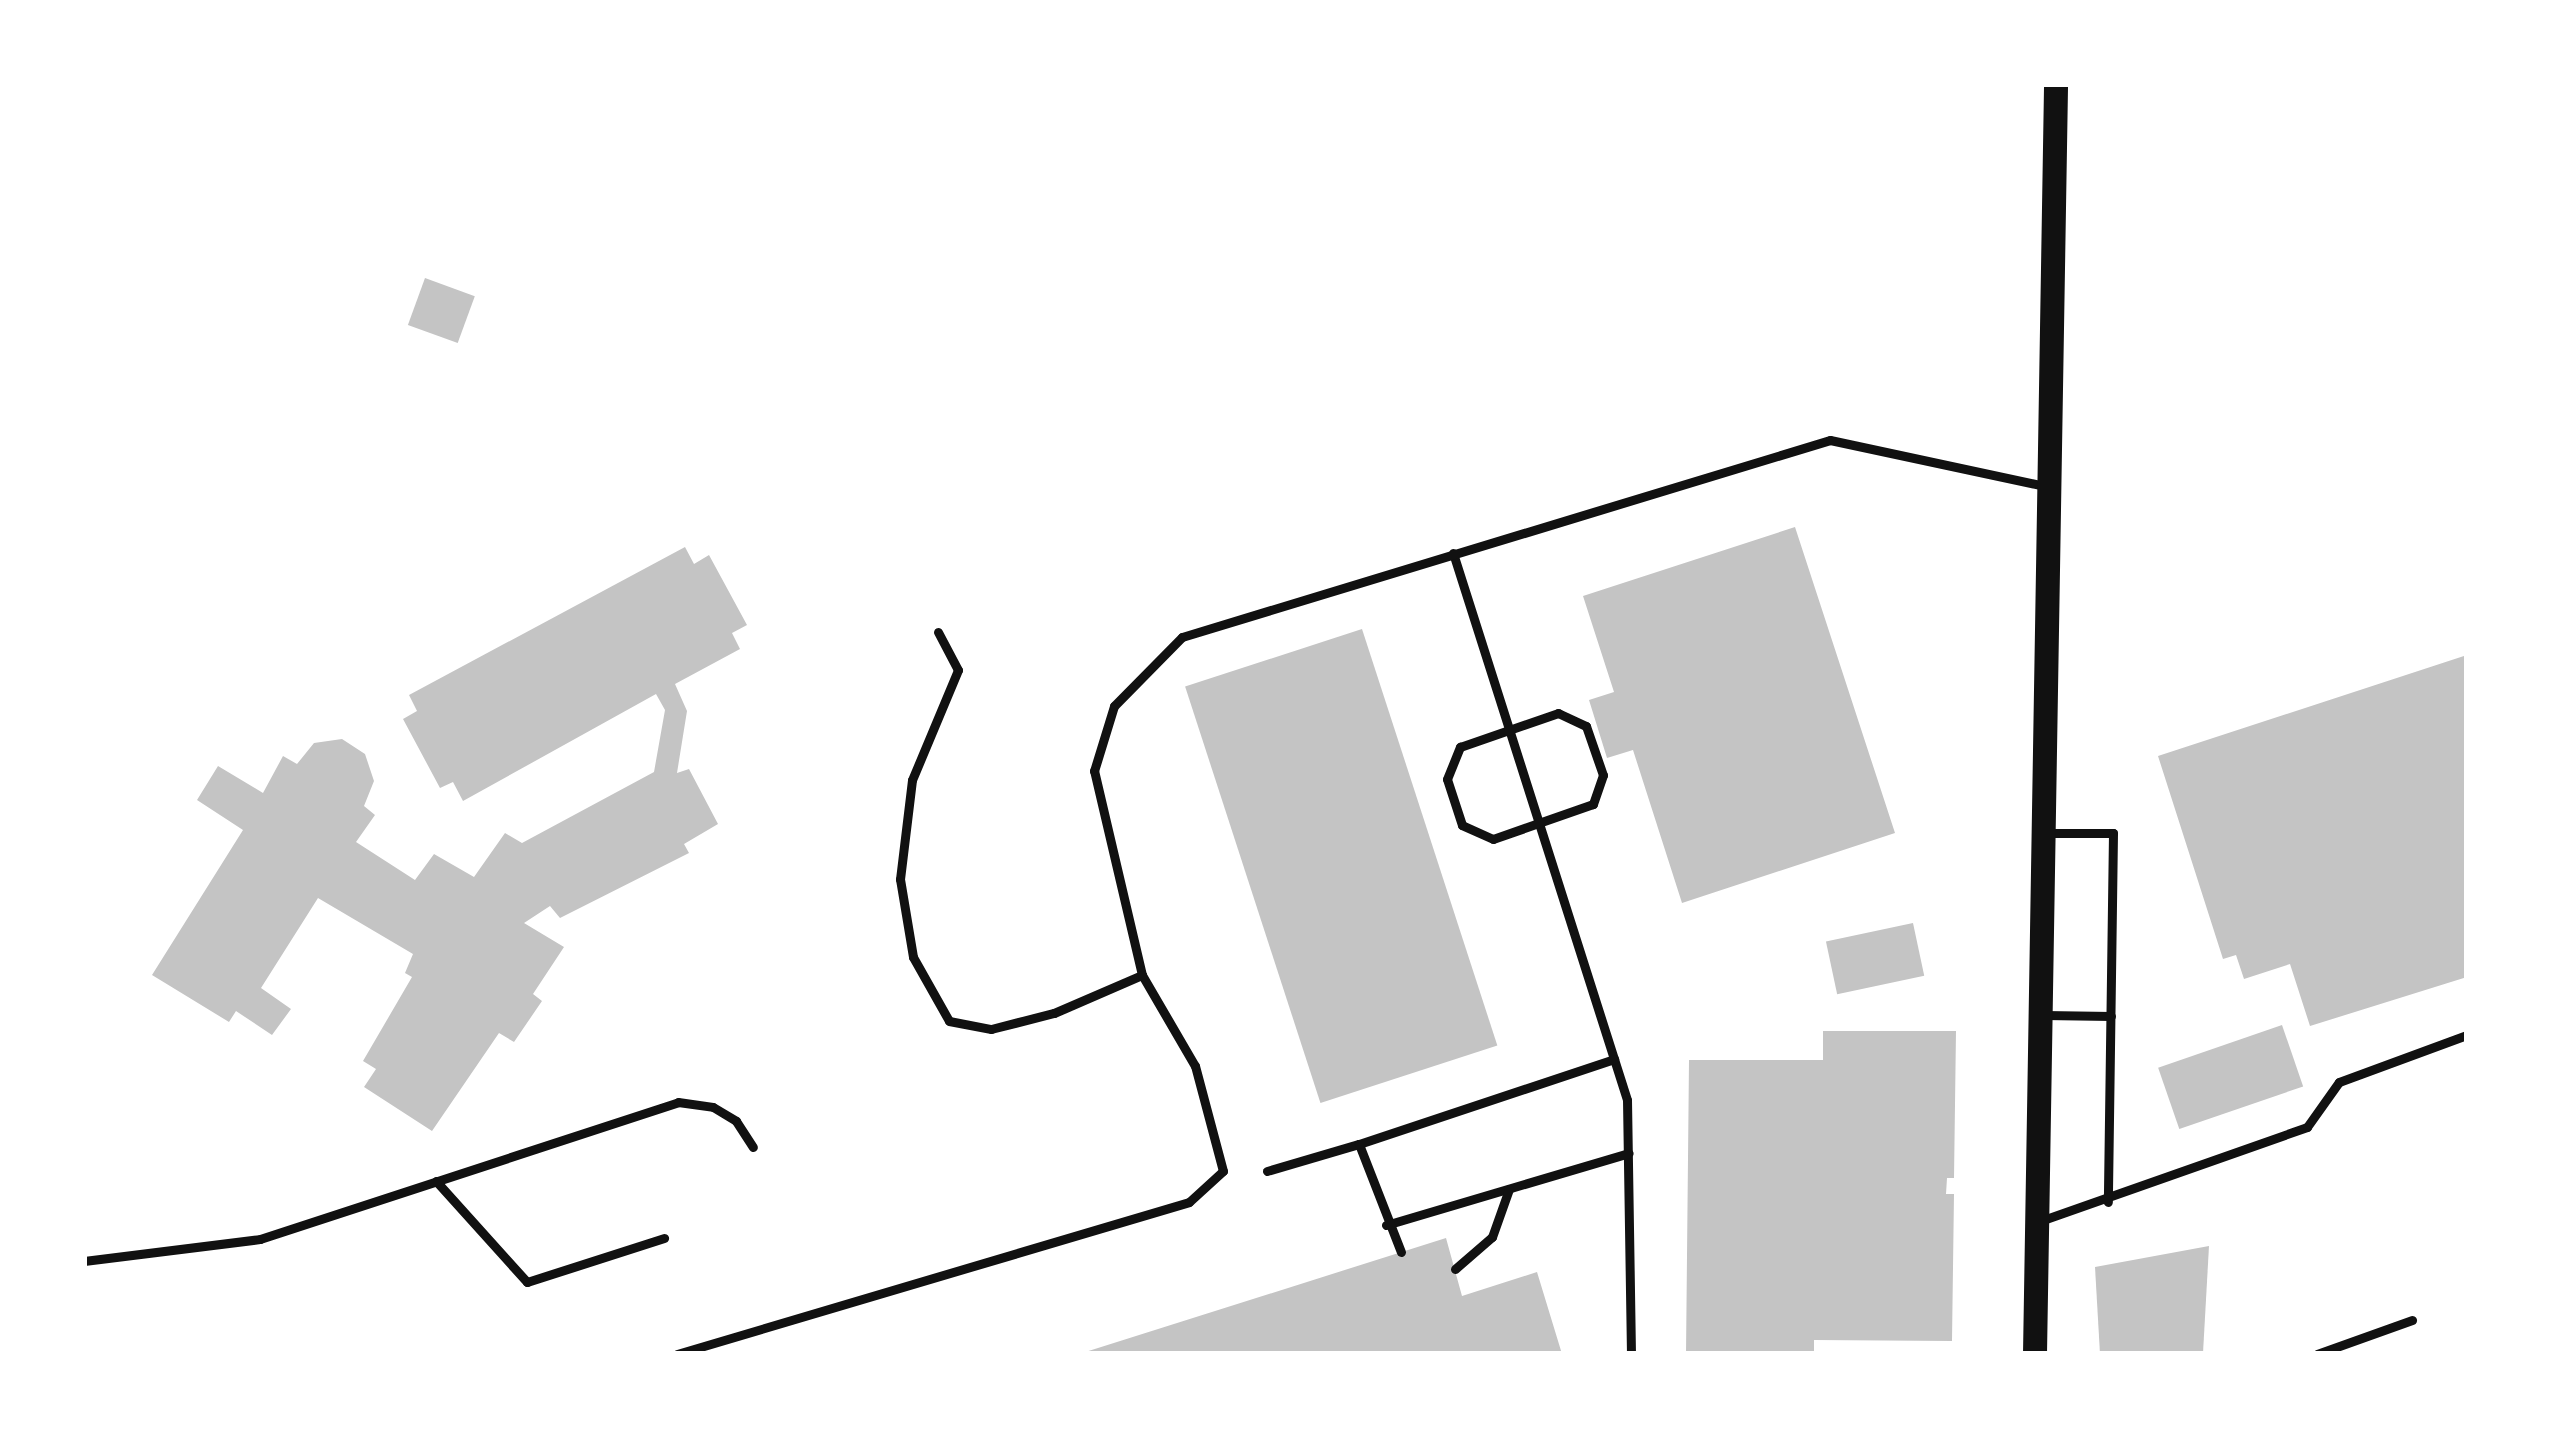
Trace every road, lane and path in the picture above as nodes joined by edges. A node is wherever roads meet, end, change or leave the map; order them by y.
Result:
1 (2056, 84) edge
2 (2050, 487) junction
3 (1453, 553) junction
4 (938, 632) dead end
5 (1509, 728) junction
6 (1540, 825) junction
7 (2044, 833) junction
8 (1142, 975) junction
9 (2041, 1015) junction
10 (2111, 1016) junction
11 (2467, 1035) edge
12 (1614, 1059) junction
13 (1359, 1144) junction
14 (753, 1148) dead end
15 (1629, 1154) junction
16 (1267, 1171) dead end
17 (436, 1180) junction
18 (1509, 1189) junction
19 (2108, 1202) junction
20 (2038, 1222) junction
21 (1386, 1225) junction
22 (664, 1238) dead end
23 (1401, 1252) dead end
24 (84, 1261) edge
25 (1455, 1270) dead end
26 (2412, 1320) dead end
27 (677, 1354) edge
28 (1631, 1354) edge
29 (2035, 1354) edge
30 (2318, 1354) edge

1 - 2 main road
2 - 3 lane
2 - 7 main road
3 - 5 lane
3 - 8 lane
4 - 8 lane
5 - 6 lane
5 - 6 lane
5 - 6 lane
6 - 12 lane
7 - 9 main road
7 - 10 lane
8 - 27 lane
9 - 10 lane
9 - 20 main road
10 - 19 lane
11 - 19 lane
12 - 13 lane
12 - 15 lane
13 - 16 lane
13 - 21 lane
14 - 17 lane
15 - 18 lane
15 - 28 lane
17 - 22 lane
17 - 24 lane
18 - 21 lane
18 - 25 lane
19 - 20 lane
20 - 29 main road
21 - 23 lane
26 - 30 lane

